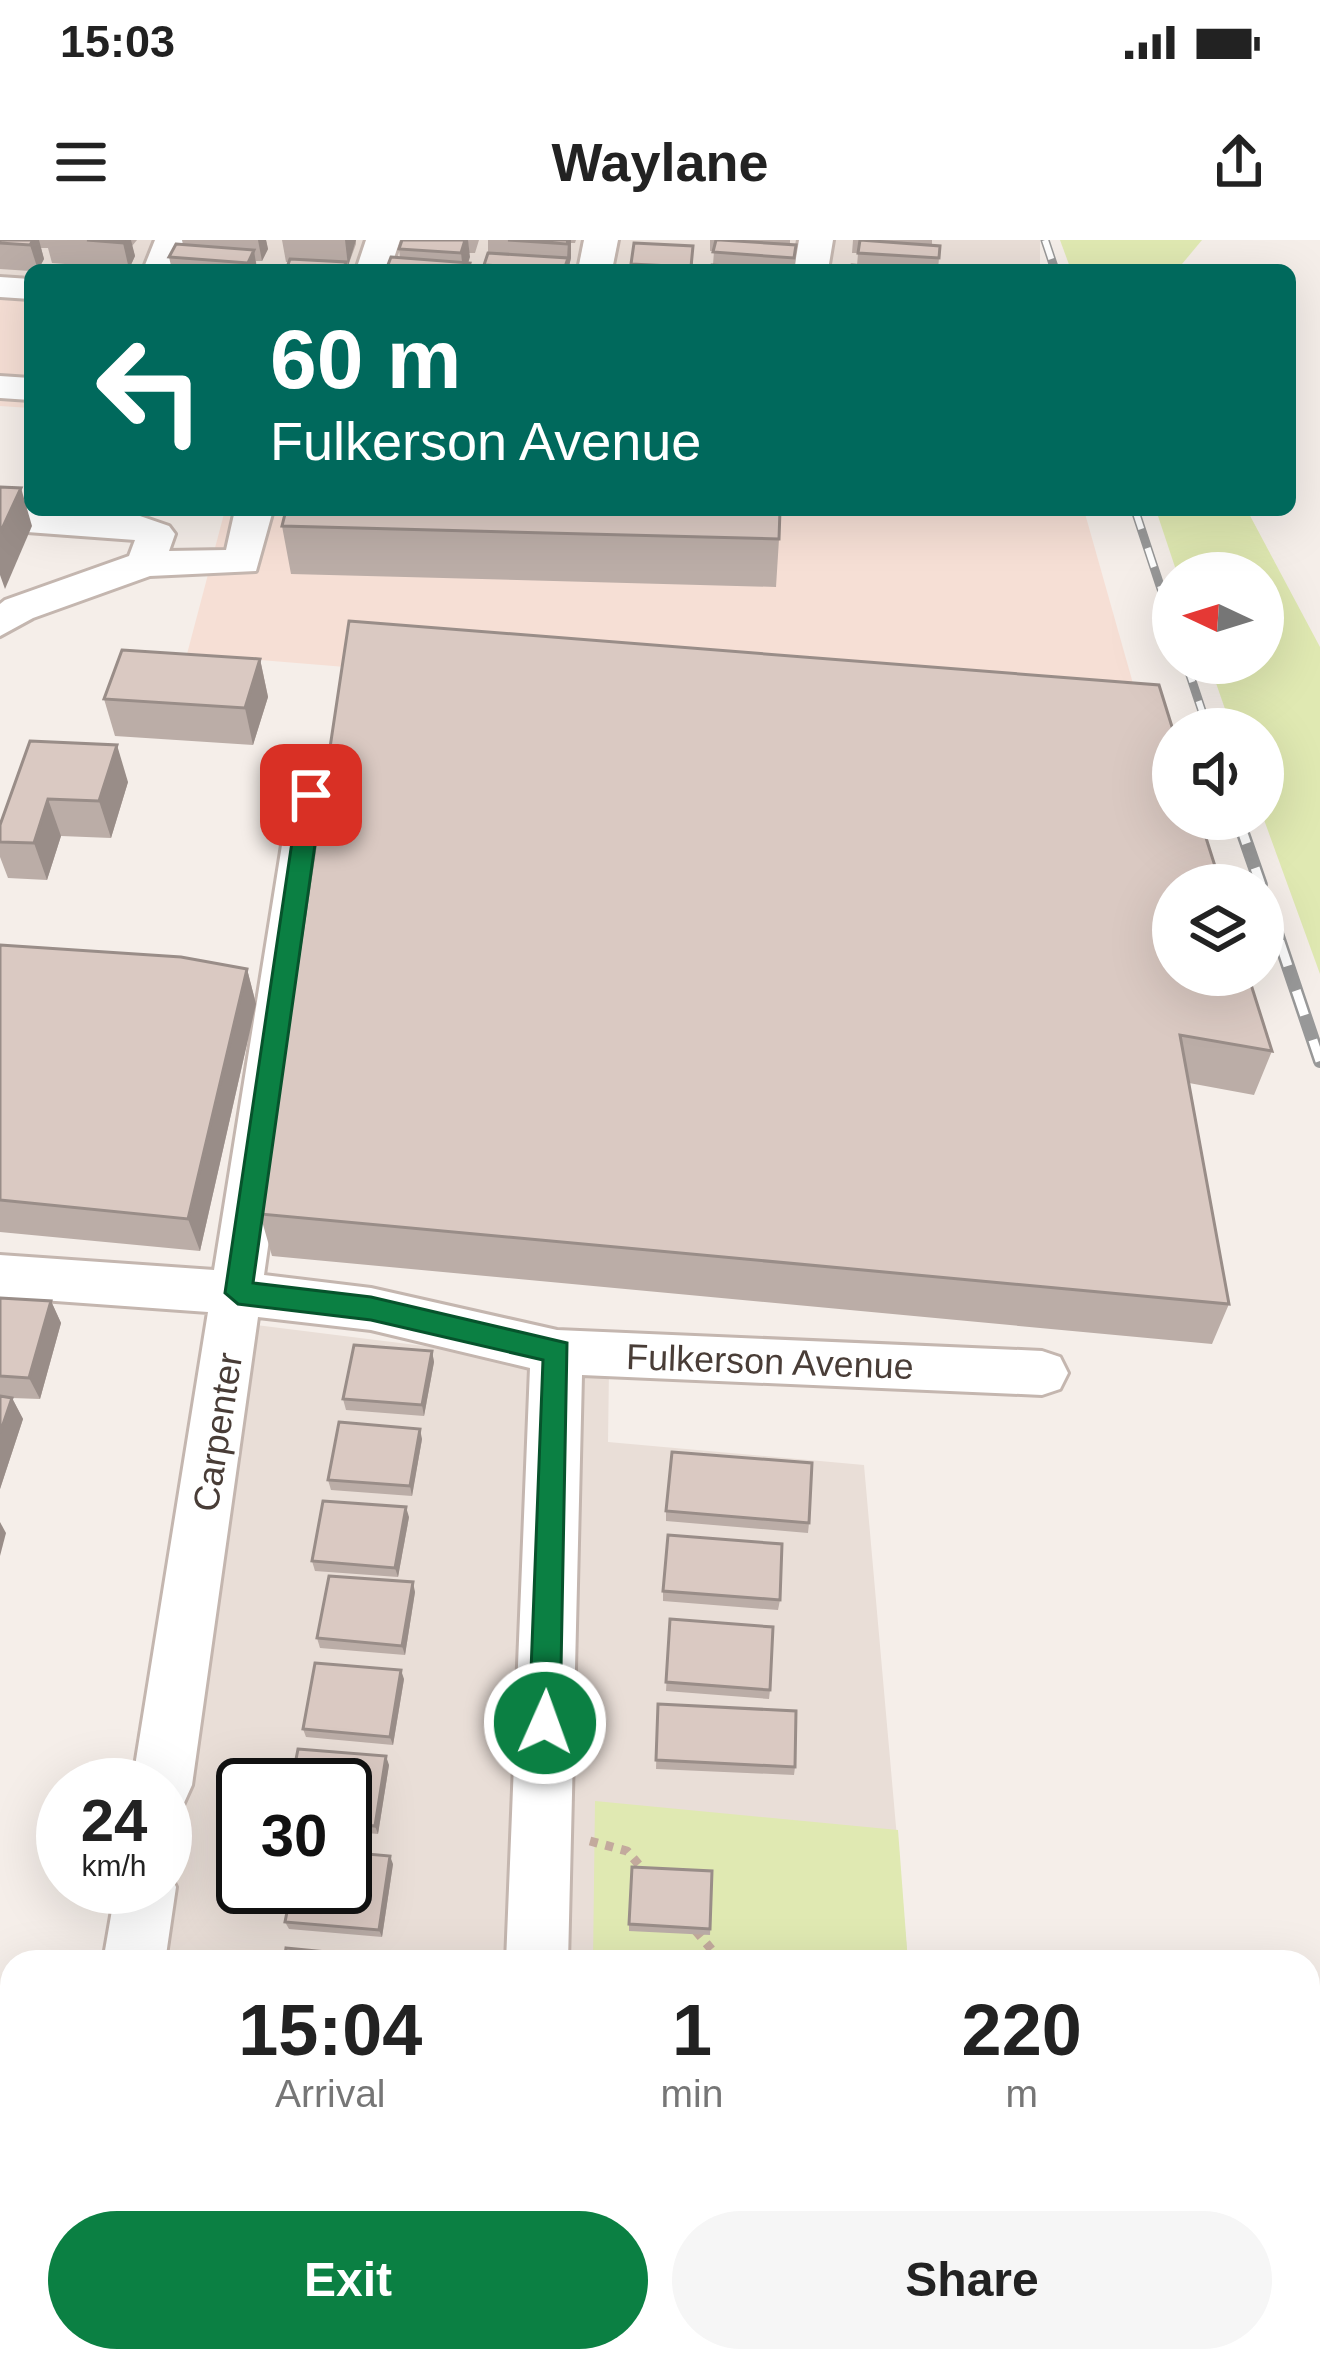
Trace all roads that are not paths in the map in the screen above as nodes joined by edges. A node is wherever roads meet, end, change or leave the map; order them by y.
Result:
1 (253, 516) edge
2 (0, 518) edge
3 (146, 564) junction
4 (0, 623) edge
5 (311, 795) dead end
6 (0, 1276) edge
7 (238, 1293) junction
8 (557, 1352) junction
9 (1042, 1373) dead end
10 (166, 1758) edge
11 (142, 1914) edge
12 (136, 1950) edge
13 (537, 1950) edge

1 - 3 street
2 - 3 street
3 - 4 street
5 - 7 street, Carpenter
6 - 7 street, Fulkerson Avenue
7 - 8 street, Fulkerson Avenue
7 - 10 street, Carpenter
8 - 9 street, Fulkerson Avenue
8 - 13 street
11 - 12 street

